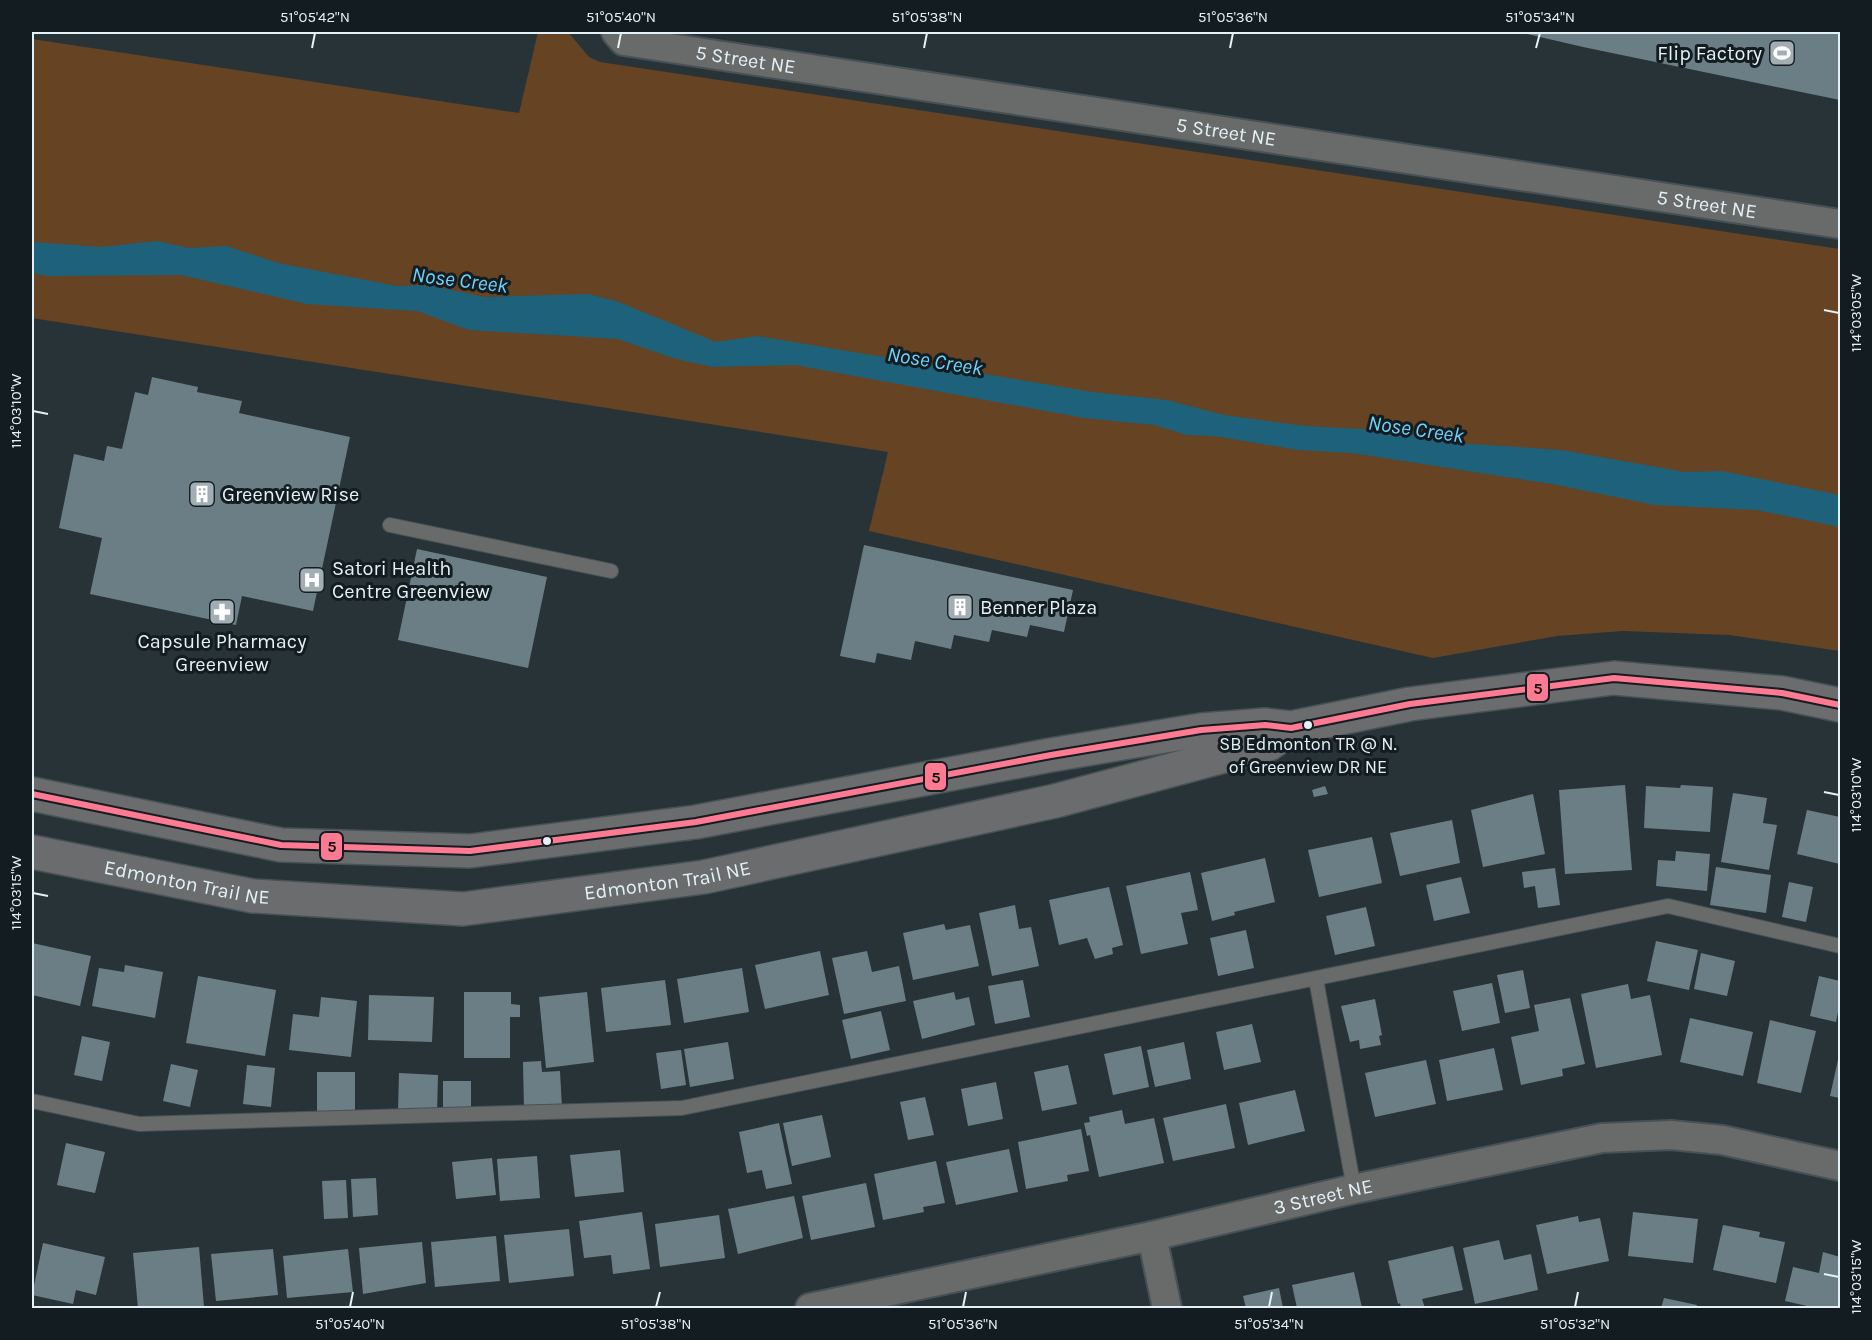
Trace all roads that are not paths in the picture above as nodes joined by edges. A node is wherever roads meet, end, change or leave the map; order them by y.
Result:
1 (616, 32) edge
2 (1840, 224) edge
3 (390, 525) dead end
4 (611, 571) dead end
5 (1840, 705) edge
6 (1291, 728) junction
7 (32, 794) edge
8 (32, 852) edge
9 (1840, 946) edge
10 (1316, 979) junction
11 (32, 1101) edge
12 (1840, 1166) edge
13 (1354, 1189) junction
14 (1152, 1236) junction
15 (810, 1308) edge
16 (1167, 1308) edge

1 - 2 street, 5 Street NE
3 - 4 lane
5 - 6 main road, Edmonton Trail NE
6 - 7 main road, Edmonton Trail NE
6 - 8 main road, Edmonton Trail NE
9 - 10 lane
10 - 11 lane
10 - 13 lane
12 - 13 street, 3 Street NE
13 - 14 street, 3 Street NE
14 - 15 street, 3 Street NE
14 - 16 street

